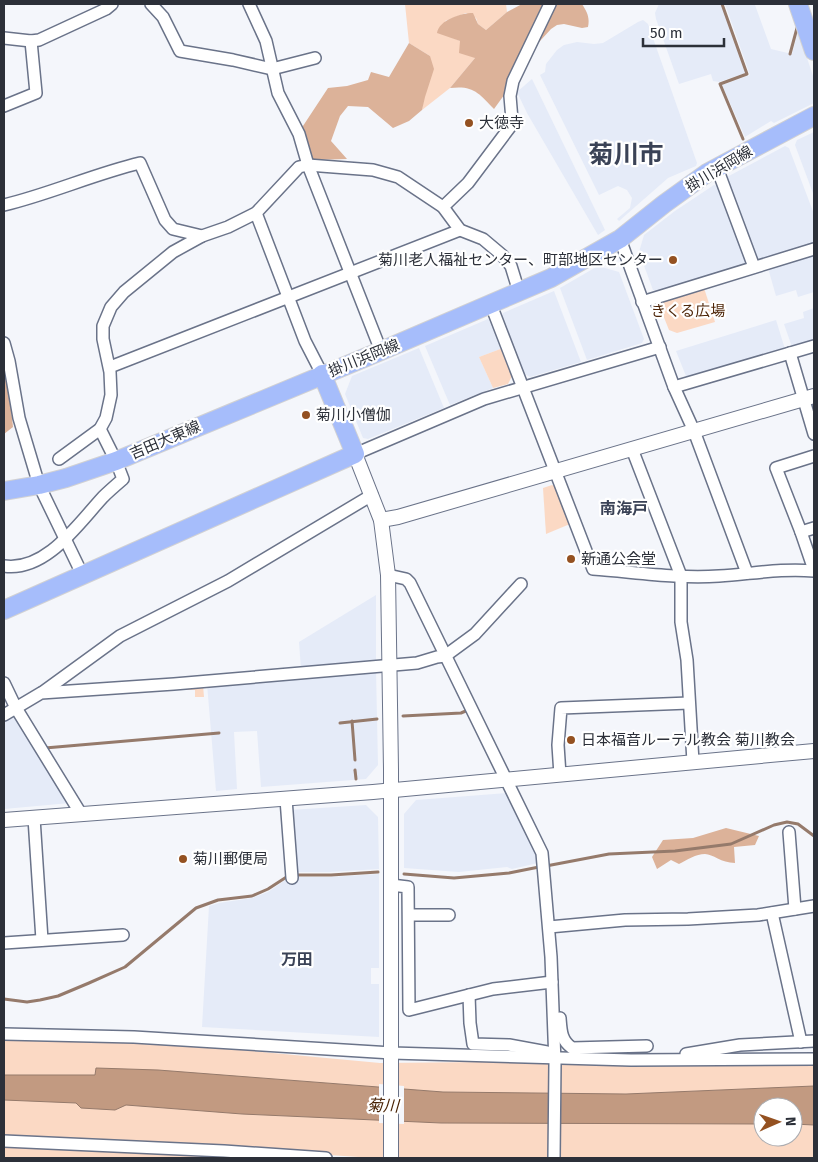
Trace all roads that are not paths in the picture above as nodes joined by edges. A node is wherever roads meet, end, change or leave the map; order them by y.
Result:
1 (112, 4) edge
2 (151, 4) edge
3 (249, 4) edge
4 (550, 4) edge
5 (798, 4) edge
6 (4, 38) edge
7 (31, 41) junction
8 (814, 51) edge
9 (315, 58) dead end
10 (272, 70) junction
11 (4, 106) edge
12 (814, 116) edge
13 (308, 165) junction
14 (717, 168) junction
15 (4, 205) edge
16 (443, 207) junction
17 (256, 214) junction
18 (460, 230) junction
19 (202, 236) junction
20 (620, 240) junction
21 (814, 249) edge
22 (754, 267) junction
23 (351, 272) junction
24 (520, 292) junction
25 (288, 297) junction
26 (642, 302) junction
27 (490, 305) junction
28 (4, 343) edge
29 (814, 346) edge
30 (660, 347) junction
31 (381, 351) junction
32 (790, 353) junction
33 (110, 367) junction
34 (322, 374) junction
35 (674, 387) junction
36 (523, 388) junction
37 (809, 397) edge
38 (100, 429) junction
39 (694, 431) junction
40 (814, 434) edge
41 (632, 449) junction
42 (355, 454) junction
43 (814, 456) edge
44 (59, 459) dead end
45 (116, 461) junction
46 (555, 471) junction
47 (39, 485) junction
48 (4, 491) edge
49 (372, 496) junction
50 (381, 520) junction
51 (814, 528) edge
52 (801, 532) junction
53 (66, 539) junction
54 (4, 566) edge
55 (814, 571) edge
56 (747, 573) junction
57 (388, 575) junction
58 (83, 576) junction
59 (681, 576) junction
60 (521, 584) dead end
61 (4, 610) edge
62 (445, 656) junction
63 (390, 665) junction
64 (4, 683) edge
65 (41, 693) junction
66 (689, 703) junction
67 (16, 708) junction
68 (4, 715) edge
69 (814, 751) edge
70 (694, 762) junction
71 (560, 775) junction
72 (505, 781) junction
73 (391, 790) junction
74 (286, 799) junction
75 (81, 814) junction
76 (34, 818) junction
77 (4, 820) edge
78 (789, 832) dead end
79 (292, 875) dead end
80 (391, 882) junction
81 (814, 906) edge
82 (795, 909) junction
83 (772, 913) junction
84 (409, 915) junction
85 (448, 915) dead end
86 (549, 927) junction
87 (123, 935) dead end
88 (42, 940) junction
89 (4, 943) edge
90 (551, 957) junction
91 (552, 982) junction
92 (469, 995) junction
93 (4, 1034) edge
94 (814, 1041) edge
95 (801, 1042) junction
96 (647, 1046) dead end
97 (392, 1055) junction
98 (554, 1058) junction
99 (814, 1059) edge
100 (647, 1060) junction
101 (4, 1141) edge
102 (326, 1158) edge
103 (392, 1158) edge
104 (554, 1158) edge

1 - 7 street
2 - 10 street
3 - 10 street
4 - 16 street
5 - 8 main road
6 - 7 street
7 - 11 street
9 - 10 street
10 - 13 street
12 - 14 main road, 掛川浜岡線
13 - 16 street
13 - 17 street
13 - 23 street
14 - 20 main road, 掛川浜岡線
14 - 22 street
15 - 19 street
16 - 18 street
17 - 19 street
17 - 25 street
18 - 23 street
18 - 24 street
19 - 33 street
20 - 24 main road, 掛川浜岡線
20 - 26 street
21 - 22 street
22 - 26 street
23 - 25 street
23 - 31 street
24 - 27 main road, 掛川浜岡線
25 - 33 street
25 - 34 street
26 - 30 street
27 - 31 main road, 掛川浜岡線
27 - 36 street
28 - 47 street
29 - 32 street
30 - 35 street
30 - 36 street
31 - 34 main road, 掛川浜岡線
32 - 35 street
32 - 37 street
33 - 38 street
34 - 42 main road, 掛川浜岡線
34 - 45 main road, 吉田大東線
35 - 39 street
36 - 42 street
36 - 46 street
37 - 39 street
37 - 40 street
38 - 44 street
38 - 45 street
39 - 41 street
39 - 56 street
41 - 46 street
41 - 59 street
42 - 49 street
42 - 58 main road
43 - 52 street
45 - 47 main road, 吉田大東線
45 - 53 street
46 - 50 street
46 - 59 street
47 - 48 main road, 吉田大東線
47 - 53 street
49 - 50 street
49 - 65 street
50 - 57 street
51 - 52 street
52 - 55 street
53 - 54 street
53 - 58 street
55 - 56 street
56 - 59 street
57 - 62 street
57 - 63 street
58 - 61 main road
59 - 66 street
60 - 62 street
62 - 63 street
62 - 72 street
63 - 65 street
63 - 73 street
64 - 67 street
65 - 67 street
66 - 70 street
66 - 71 street
67 - 68 street
67 - 75 street
69 - 70 street
70 - 71 street
71 - 72 street
72 - 73 street
72 - 86 street
73 - 74 street
73 - 80 street
74 - 75 street
74 - 79 street
75 - 76 street
76 - 77 street
76 - 88 street
78 - 82 street
80 - 84 street
80 - 97 street
81 - 82 street
82 - 83 street
83 - 86 street
83 - 95 street
84 - 85 street
84 - 92 street
86 - 90 street
87 - 88 street
88 - 89 street
90 - 91 street
90 - 96 street
91 - 92 street
91 - 98 street
92 - 98 street
93 - 97 street
94 - 95 street
95 - 100 street
97 - 98 street
97 - 103 street
98 - 100 street
98 - 104 street
99 - 100 street
101 - 102 street

